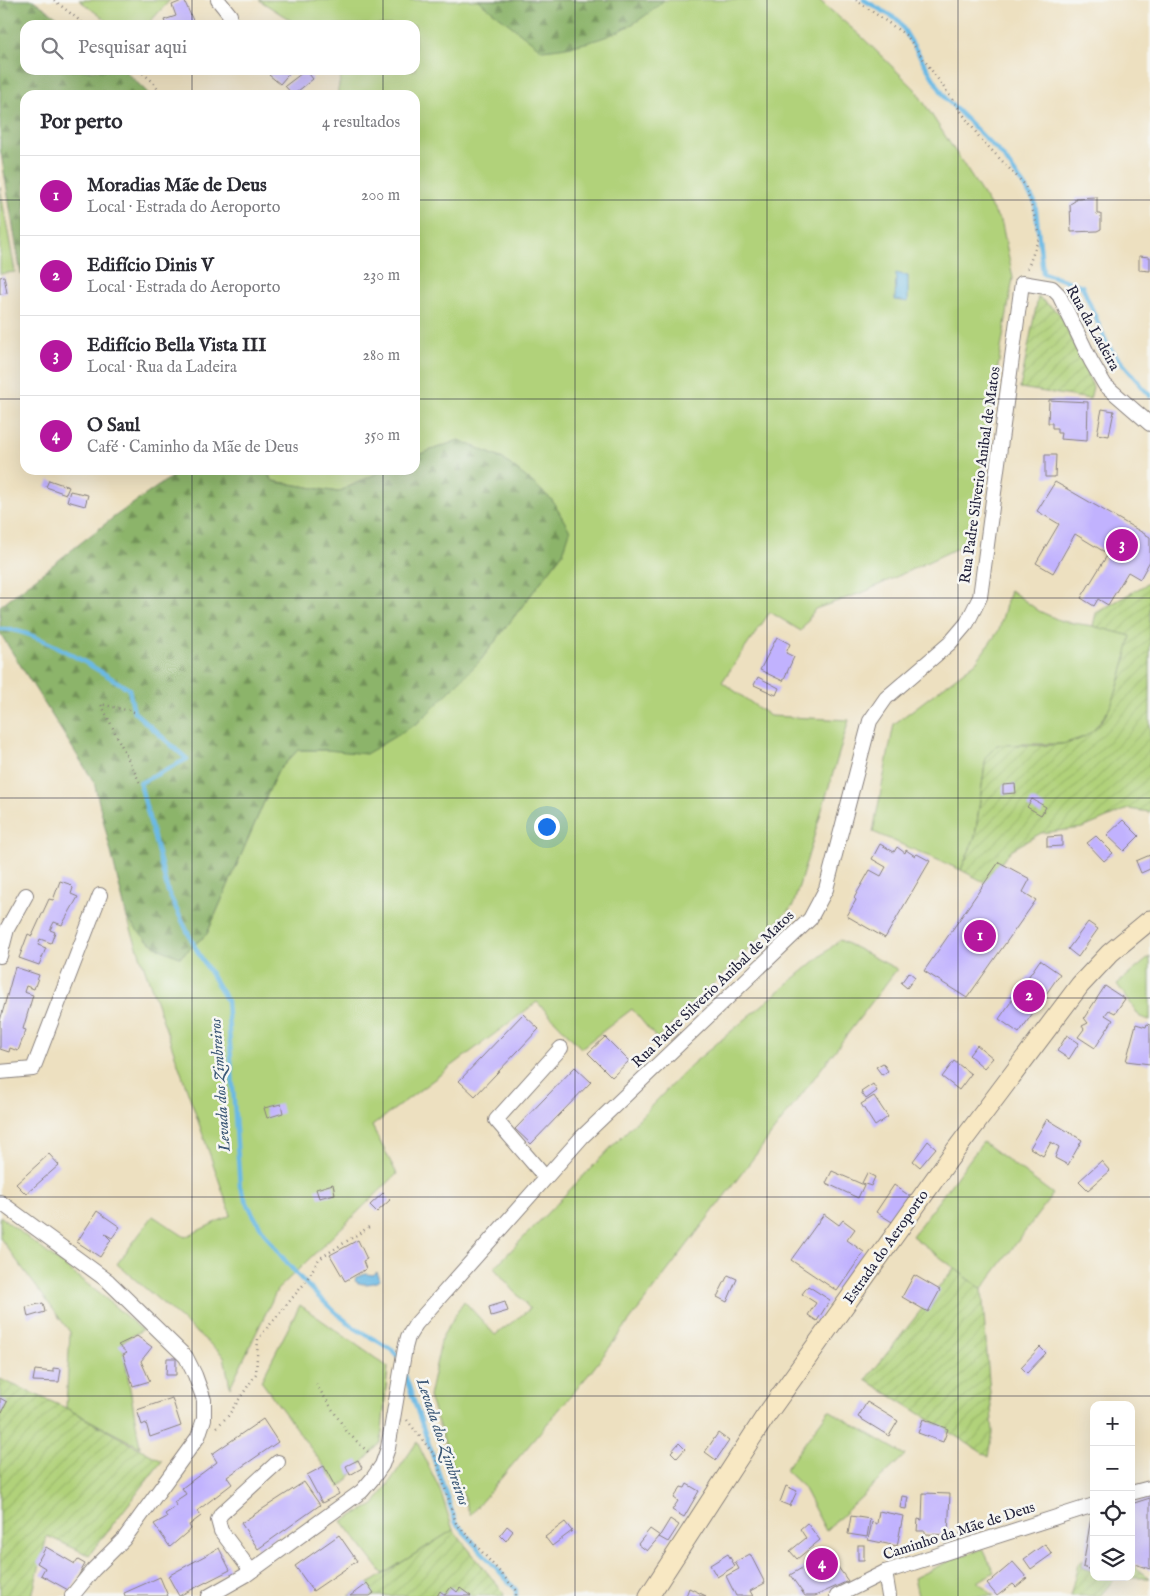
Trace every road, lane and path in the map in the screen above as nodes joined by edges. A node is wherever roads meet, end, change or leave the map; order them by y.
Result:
1 (54, 0) edge
2 (218, 0) edge
3 (856, 0) edge
4 (230, 15) dead end
5 (79, 20) edge
6 (145, 75) edge
7 (158, 90) edge
8 (1022, 283) junction
9 (1150, 424) edge
10 (134, 712) dead end
11 (140, 783) dead end
12 (26, 895) dead end
13 (100, 895) dead end
14 (1150, 920) edge
15 (0, 956) edge
16 (561, 1048) dead end
17 (0, 1072) edge
18 (545, 1177) junction
19 (0, 1202) edge
20 (369, 1226) dead end
21 (316, 1384) dead end
22 (404, 1416) dead end
23 (198, 1437) junction
24 (278, 1462) dead end
25 (382, 1465) junction
26 (1150, 1488) edge
27 (1135, 1493) edge
28 (1090, 1506) edge
29 (250, 1571) junction
30 (885, 1572) junction
31 (72, 1596) edge
32 (210, 1596) edge
33 (516, 1596) edge
34 (649, 1596) edge
35 (837, 1596) edge
36 (890, 1596) edge

1 - 5 path
2 - 4 street
3 - 8 path
6 - 7 path
8 - 9 street, Rua da Ladeira
8 - 18 street, Rua Padre Silverio Anibal de Matos
10 - 11 path
12 - 15 street
13 - 17 street
14 - 34 main road, Estrada do Aeroporto
16 - 18 street
18 - 25 street, Rua Padre Silverio Anibal de Matos
19 - 23 street
20 - 23 path
21 - 25 path
22 - 33 path
23 - 31 street
24 - 29 street
25 - 29 street, Rua Padre Silverio Anibal de Matos
26 - 27 street
28 - 30 street, Caminho da Mãe de Deus
29 - 32 street, Rua Padre Silverio Anibal de Matos
30 - 35 street, Caminho da Mãe de Deus
30 - 36 street

